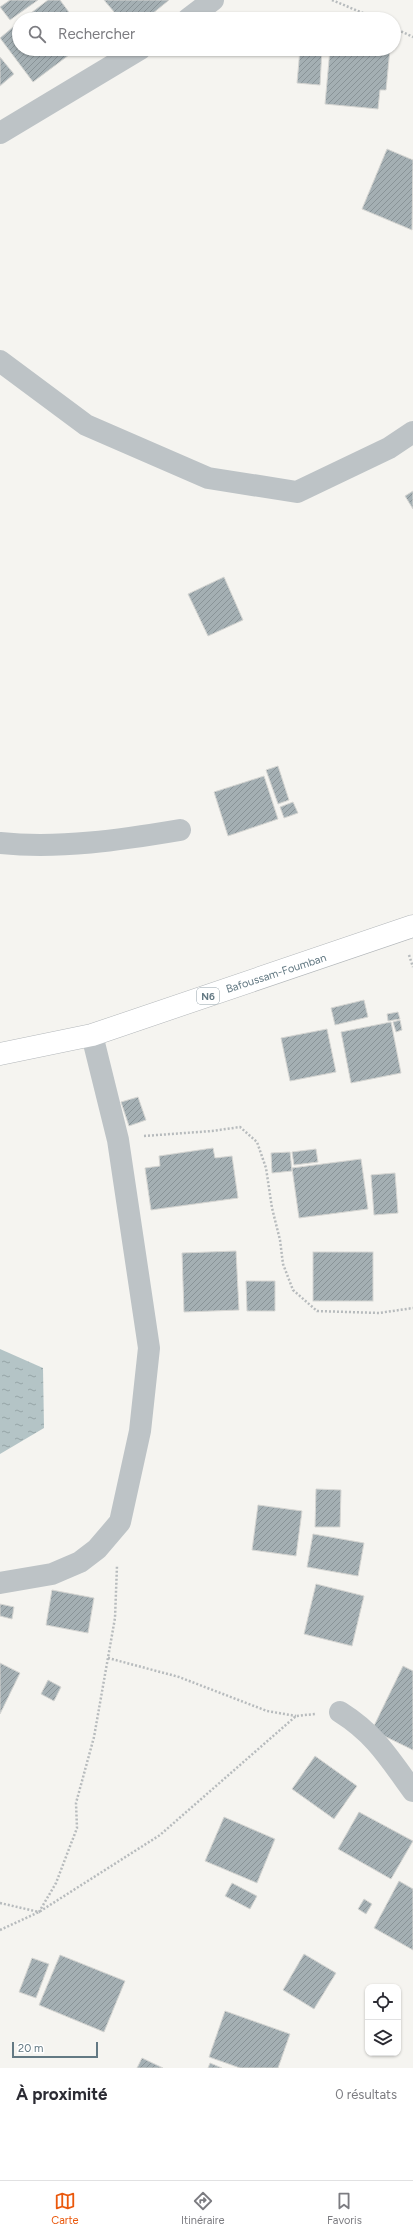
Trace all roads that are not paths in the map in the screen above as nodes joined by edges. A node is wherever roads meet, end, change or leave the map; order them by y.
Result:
1 (213, 0) edge
2 (197, 12) edge
3 (128, 56) edge
4 (0, 133) edge
5 (0, 361) edge
6 (413, 432) edge
7 (180, 830) dead end
8 (0, 843) edge
9 (413, 926) edge
10 (92, 1035) junction
11 (0, 1054) edge
12 (0, 1584) edge
13 (340, 1712) road end
14 (413, 1791) edge

1 - 2 street
3 - 4 street
5 - 6 street
7 - 8 street
9 - 10 highway, Bafoussam-Foumban / N6
10 - 11 highway, Bafoussam-Foumban / N6
10 - 12 street
13 - 14 street

